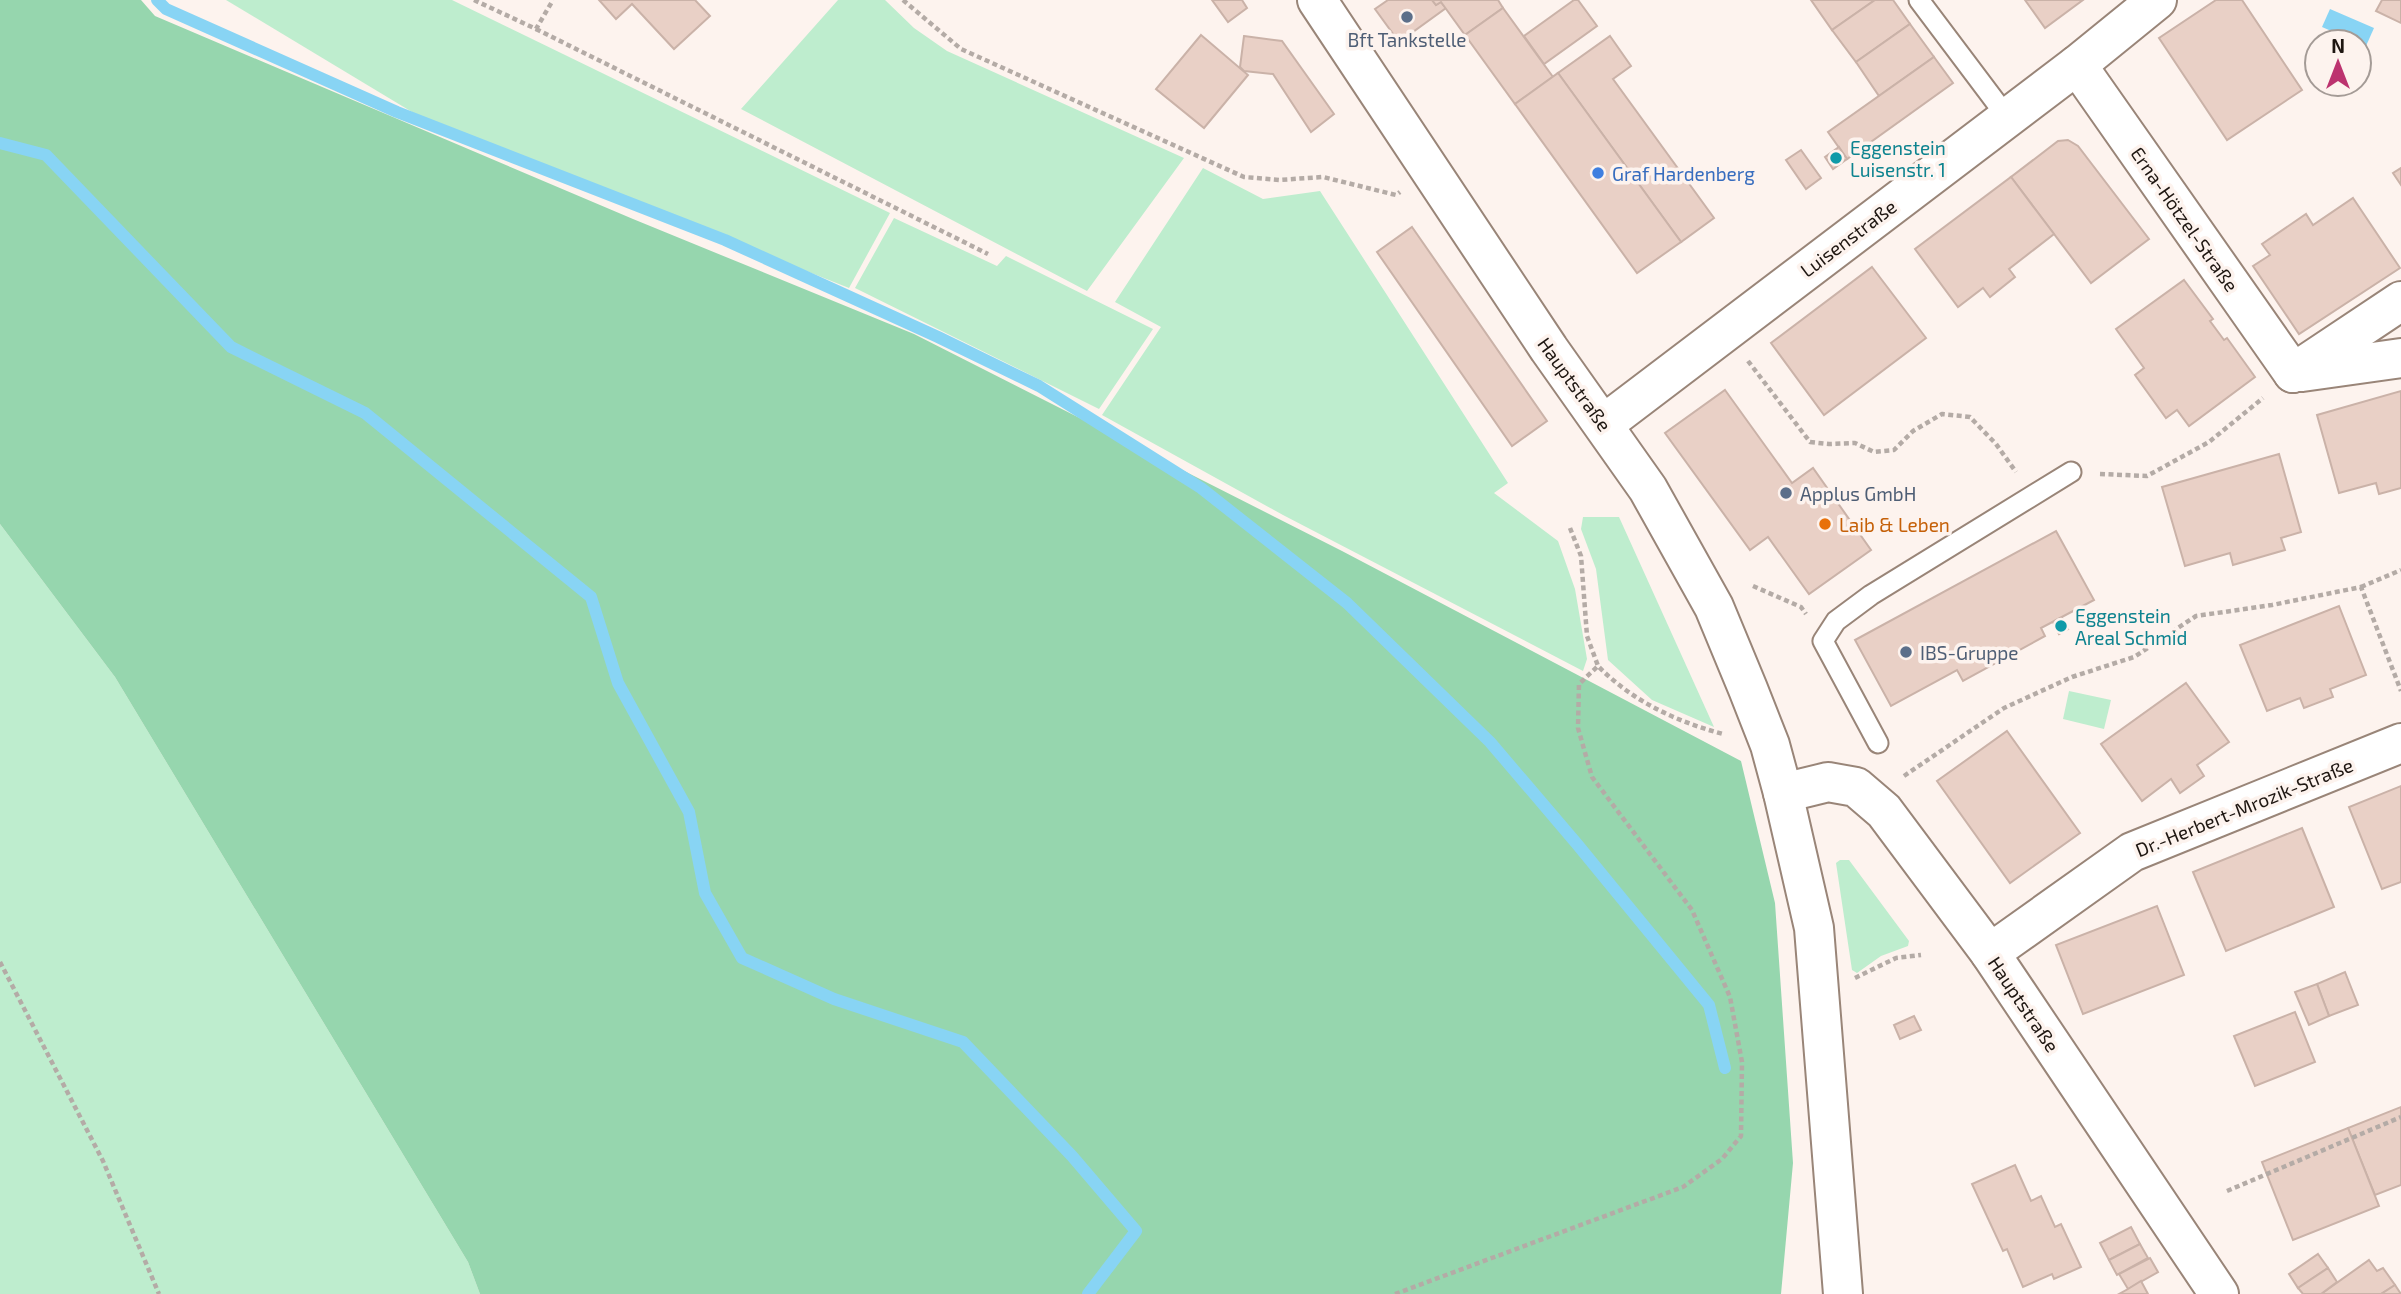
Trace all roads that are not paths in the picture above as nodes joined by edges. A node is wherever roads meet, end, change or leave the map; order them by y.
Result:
1 (1317, 0) edge
2 (1919, 0) edge
3 (2150, 2) edge
4 (2077, 65) junction
5 (2007, 117) junction
6 (2401, 302) edge
7 (2401, 358) edge
8 (2293, 373) junction
9 (1604, 424) junction
10 (2071, 472) road end
11 (1878, 743) dead end
12 (2401, 743) edge
13 (1783, 793) junction
14 (1990, 953) junction
15 (1843, 1294) edge
16 (2219, 1294) edge

1 - 9 street, Hauptstraße
2 - 5 lane
3 - 4 street, Luisenstraße
4 - 5 street, Luisenstraße
4 - 8 street, Erna-Hötzel-Straße
5 - 9 street, Luisenstraße
6 - 8 street
7 - 8 street
9 - 13 street, Hauptstraße
10 - 11 lane
12 - 14 street, Dr.-Herbert-Mrozik-Straße
13 - 14 street, Hauptstraße
13 - 15 street, Hauptstraße
14 - 16 street, Hauptstraße

